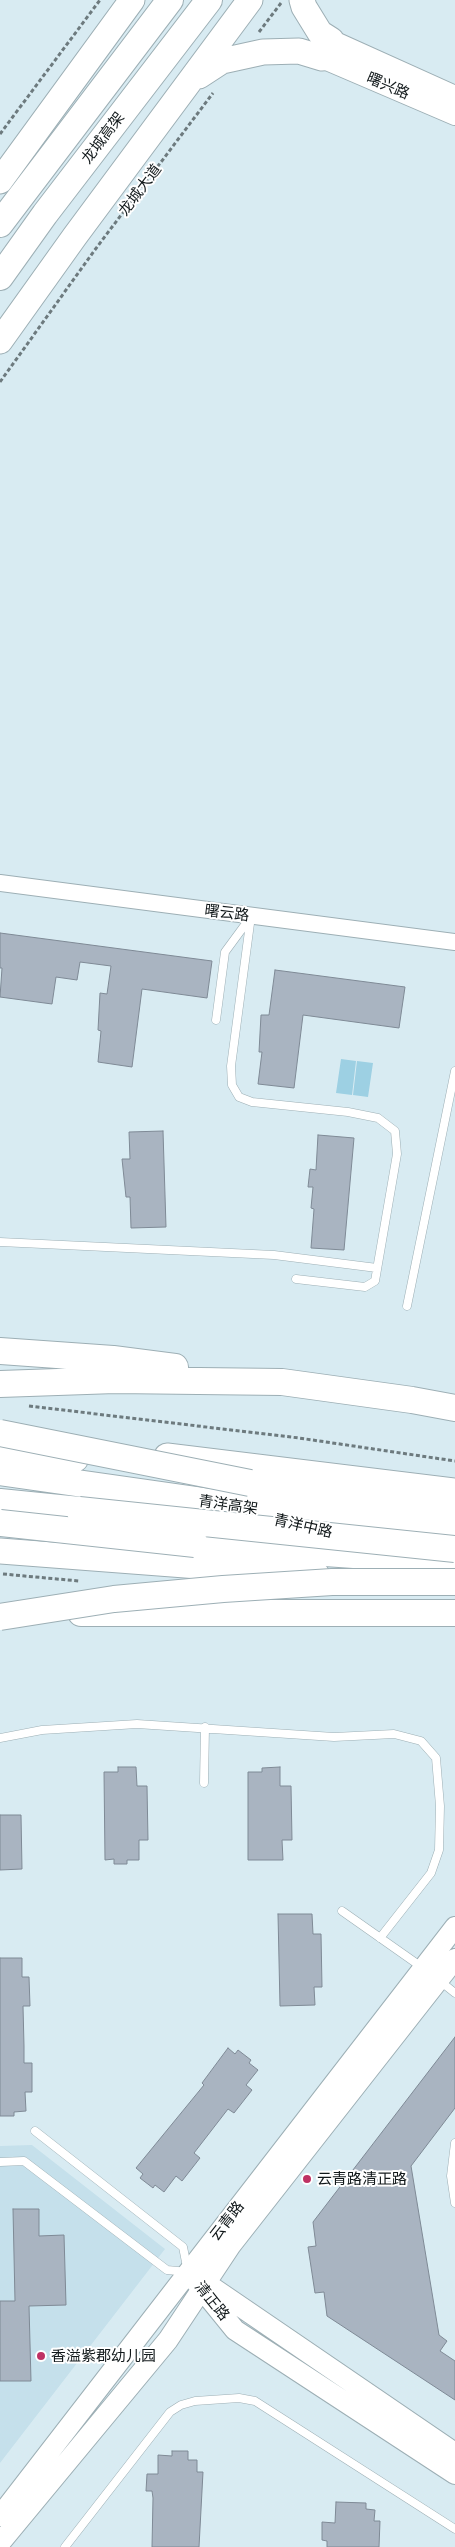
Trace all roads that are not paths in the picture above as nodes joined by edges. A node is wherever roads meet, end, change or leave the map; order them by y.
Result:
1 (132, 0) edge
2 (170, 0) edge
3 (209, 0) edge
4 (250, 0) edge
5 (302, 0) edge
6 (326, 49) junction
7 (189, 83) junction
8 (455, 96) edge
9 (455, 115) edge
10 (10, 188) edge
11 (0, 224) edge
12 (0, 277) edge
13 (0, 341) edge
14 (0, 883) edge
15 (251, 916) junction
16 (455, 942) edge
17 (216, 1020) dead end
18 (455, 1071) edge
19 (0, 1242) edge
20 (377, 1268) junction
21 (296, 1279) dead end
22 (407, 1306) dead end
23 (0, 1351) edge
24 (282, 1382) junction
25 (0, 1384) edge
26 (455, 1408) edge
27 (0, 1433) edge
28 (0, 1449) edge
29 (0, 1472) edge
30 (0, 1483) edge
31 (250, 1483) junction
32 (455, 1491) edge
33 (0, 1502) edge
34 (455, 1512) edge
35 (0, 1523) edge
36 (455, 1537) edge
37 (455, 1549) edge
38 (0, 1551) edge
39 (78, 1558) junction
40 (455, 1561) edge
41 (453, 1586) edge
42 (455, 1613) edge
43 (7, 1616) edge
44 (205, 1727) junction
45 (0, 1738) edge
46 (204, 1783) dead end
47 (342, 1912) dead end
48 (455, 1927) edge
49 (380, 1938) junction
50 (455, 1959) edge
51 (431, 1974) junction
52 (455, 1993) edge
53 (35, 2131) dead end
54 (455, 2143) edge
55 (0, 2162) edge
56 (455, 2203) edge
57 (188, 2272) junction
58 (205, 2287) junction
59 (455, 2453) edge
60 (455, 2474) edge
61 (0, 2516) edge
62 (455, 2529) edge
63 (0, 2543) edge
64 (65, 2547) edge

1 - 10 main road
2 - 10 highway, 龙城高架
3 - 12 highway, 龙城高架
4 - 7 main road, 龙城大道
5 - 6 main road
6 - 7 main road
6 - 8 street, 曙兴路
6 - 9 street, 曙兴路
7 - 13 main road, 龙城大道
10 - 11 highway, 龙城高架
14 - 15 street, 曙云路
15 - 16 street, 曙云路
15 - 17 lane
15 - 20 lane
18 - 22 lane
19 - 20 lane
20 - 21 lane
23 - 24 highway
24 - 25 highway
24 - 26 highway
27 - 31 highway, bridge
27 - 32 main road
28 - 31 highway, 青洋高架, bridge
29 - 36 highway, 青洋高架
30 - 40 main road, 青洋中路
31 - 34 highway, 青洋高架
33 - 37 highway, bridge
35 - 39 main road
35 - 40 highway, bridge
38 - 39 main road
39 - 41 main road
41 - 43 highway, bridge
42 - 43 highway, bridge
44 - 45 lane
44 - 46 lane
44 - 49 lane
47 - 49 lane
48 - 51 street, 云青路
49 - 51 lane
50 - 51 street, 云青路
51 - 52 lane
51 - 57 street, 云青路
51 - 58 street, 云青路
53 - 57 lane
54 - 56 lane
55 - 57 lane
57 - 58 street, 清正路
57 - 61 street, 云青路
58 - 59 street, 清正路
58 - 60 street, 清正路
58 - 63 street, 云青路
62 - 64 lane

